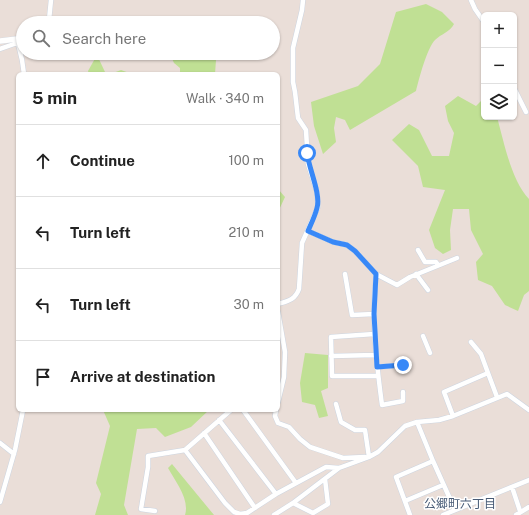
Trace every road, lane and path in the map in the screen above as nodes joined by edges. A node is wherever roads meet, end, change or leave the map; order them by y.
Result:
1 (51, 0) edge
2 (303, 0) edge
3 (471, 0) edge
4 (48, 16) edge
5 (481, 18) edge
6 (0, 41) edge
7 (16, 41) edge
8 (16, 41) edge
9 (0, 49) edge
10 (22, 60) edge
11 (24, 72) edge
12 (517, 94) edge
13 (526, 112) dead end
14 (308, 231) junction
15 (418, 250) dead end
16 (457, 258) dead end
17 (438, 265) junction
18 (345, 274) dead end
19 (376, 274) junction
20 (416, 274) junction
21 (428, 290) dead end
22 (280, 303) edge
23 (374, 314) junction
24 (280, 323) edge
25 (374, 334) junction
26 (423, 336) dead end
27 (472, 342) dead end
28 (430, 353) dead end
29 (376, 355) junction
30 (331, 356) junction
31 (403, 365) dead end
32 (377, 367) junction
33 (488, 373) junction
34 (378, 376) junction
35 (403, 392) dead end
36 (280, 394) edge
37 (497, 397) junction
38 (336, 404) dead end
39 (529, 410) edge
40 (23, 412) edge
41 (228, 412) edge
42 (244, 412) edge
43 (275, 412) edge
44 (453, 416) junction
45 (219, 420) junction
46 (417, 422) junction
47 (204, 433) junction
48 (0, 444) edge
49 (185, 450) junction
50 (14, 454) junction
51 (369, 457) junction
52 (433, 461) junction
53 (339, 468) junction
54 (324, 479) junction
55 (529, 480) edge
56 (296, 483) junction
57 (443, 485) junction
58 (512, 487) junction
59 (276, 494) junction
60 (405, 501) junction
61 (0, 502) edge
62 (293, 503) junction
63 (529, 507) edge
64 (255, 508) junction
65 (455, 510) junction
66 (155, 511) dead end
67 (518, 513) edge
68 (247, 514) edge
69 (274, 515) edge
70 (410, 515) edge
71 (443, 515) edge

1 - 4 street
2 - 14 street
3 - 5 street
6 - 7 street
8 - 9 street
10 - 11 street
12 - 13 street
14 - 19 street
14 - 22 street
15 - 17 street
16 - 17 street
17 - 20 street
18 - 23 street
19 - 20 street
19 - 23 street
20 - 21 street
23 - 25 street
24 - 36 street
25 - 29 street
25 - 30 street
26 - 28 street
27 - 33 street
29 - 30 street
29 - 32 street
30 - 34 street
31 - 32 street
32 - 34 street
33 - 37 street
33 - 44 street
34 - 35 street
37 - 39 street
37 - 44 street
38 - 51 street
40 - 50 street
41 - 45 street
42 - 56 street
43 - 51 street
44 - 46 street
45 - 47 street
45 - 59 street
46 - 51 street
46 - 52 street
47 - 49 street
47 - 64 street
48 - 50 street
49 - 66 street
49 - 68 street
50 - 61 street
51 - 53 street
52 - 57 street
52 - 60 street
53 - 54 street
53 - 56 street
54 - 62 street
54 - 62 street
55 - 58 street
56 - 59 street
57 - 60 street
57 - 65 street
58 - 65 street
58 - 67 street
59 - 64 street
60 - 70 street
62 - 69 street
63 - 67 street
64 - 68 street
65 - 71 street

